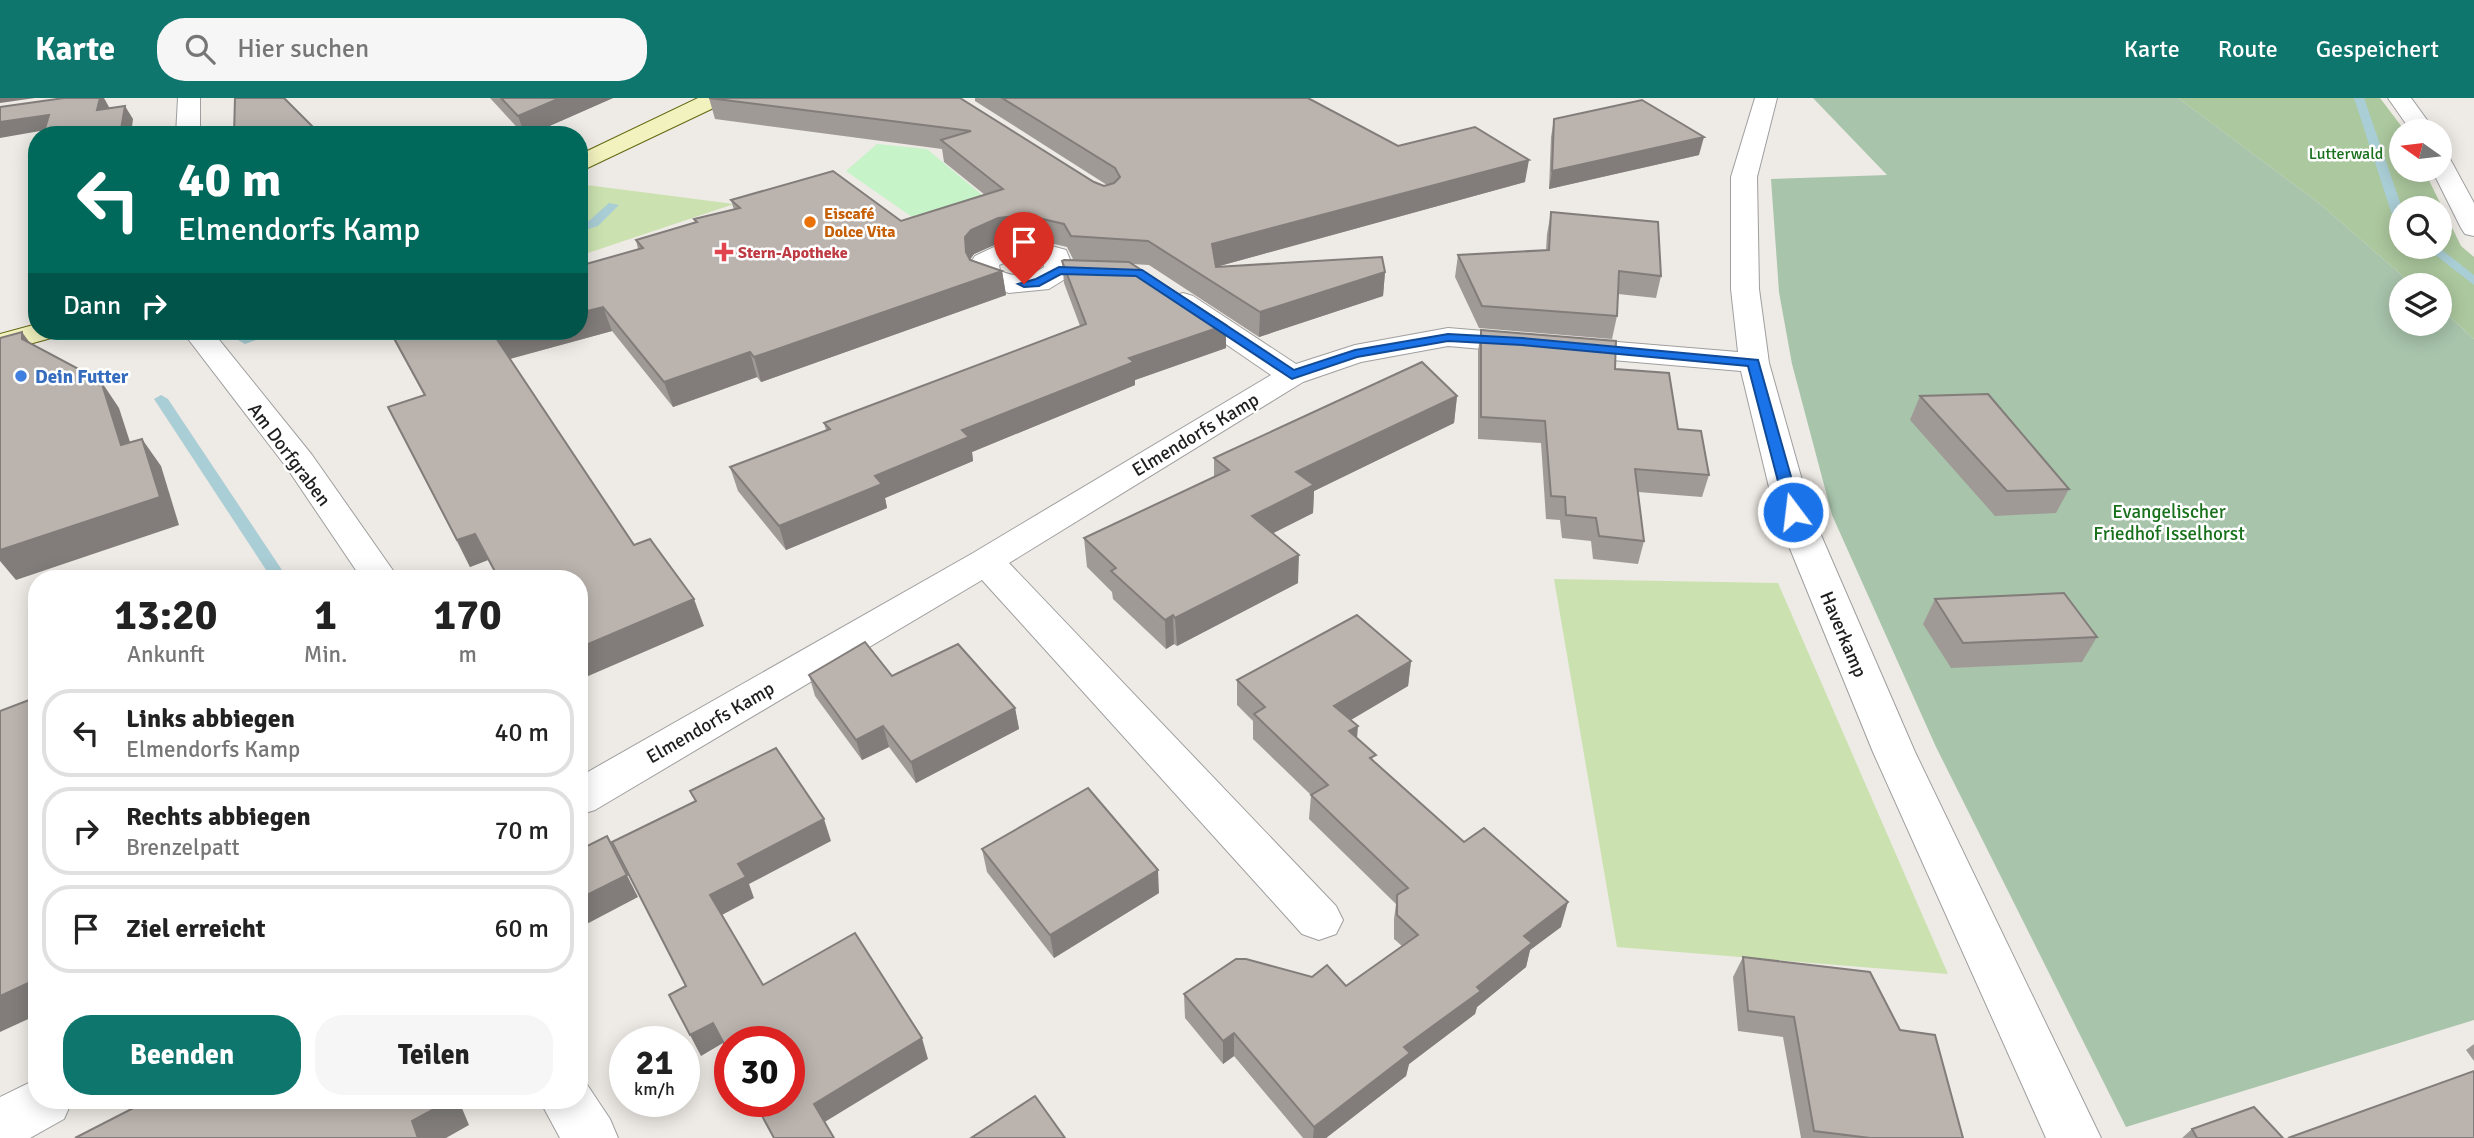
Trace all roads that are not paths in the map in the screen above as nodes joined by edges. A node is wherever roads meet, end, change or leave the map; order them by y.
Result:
1 (189, 98) edge
2 (716, 98) edge
3 (1766, 98) edge
4 (2399, 98) edge
5 (2414, 119) edge
6 (188, 126) edge
7 (588, 161) edge
8 (2450, 182) edge
9 (2474, 228) edge
10 (1059, 270) dead end
11 (28, 335) edge
12 (204, 340) edge
13 (0, 343) edge
14 (1754, 363) junction
15 (1292, 375) junction
16 (986, 561) junction
17 (375, 570) edge
18 (588, 793) edge
19 (1319, 920) dead end
20 (31, 1109) edge
21 (572, 1109) edge
22 (0, 1126) edge
23 (591, 1138) edge
24 (2074, 1138) edge

1 - 6 street
2 - 7 street
3 - 14 street, Haverkamp
4 - 5 street
8 - 9 street
10 - 15 street
11 - 13 street
12 - 17 street, Am Dorfgraben
14 - 15 street, Elmendorfs Kamp
14 - 24 street, Haverkamp
15 - 16 street, Elmendorfs Kamp
16 - 18 street, Elmendorfs Kamp
16 - 19 street
20 - 22 street
21 - 23 street

